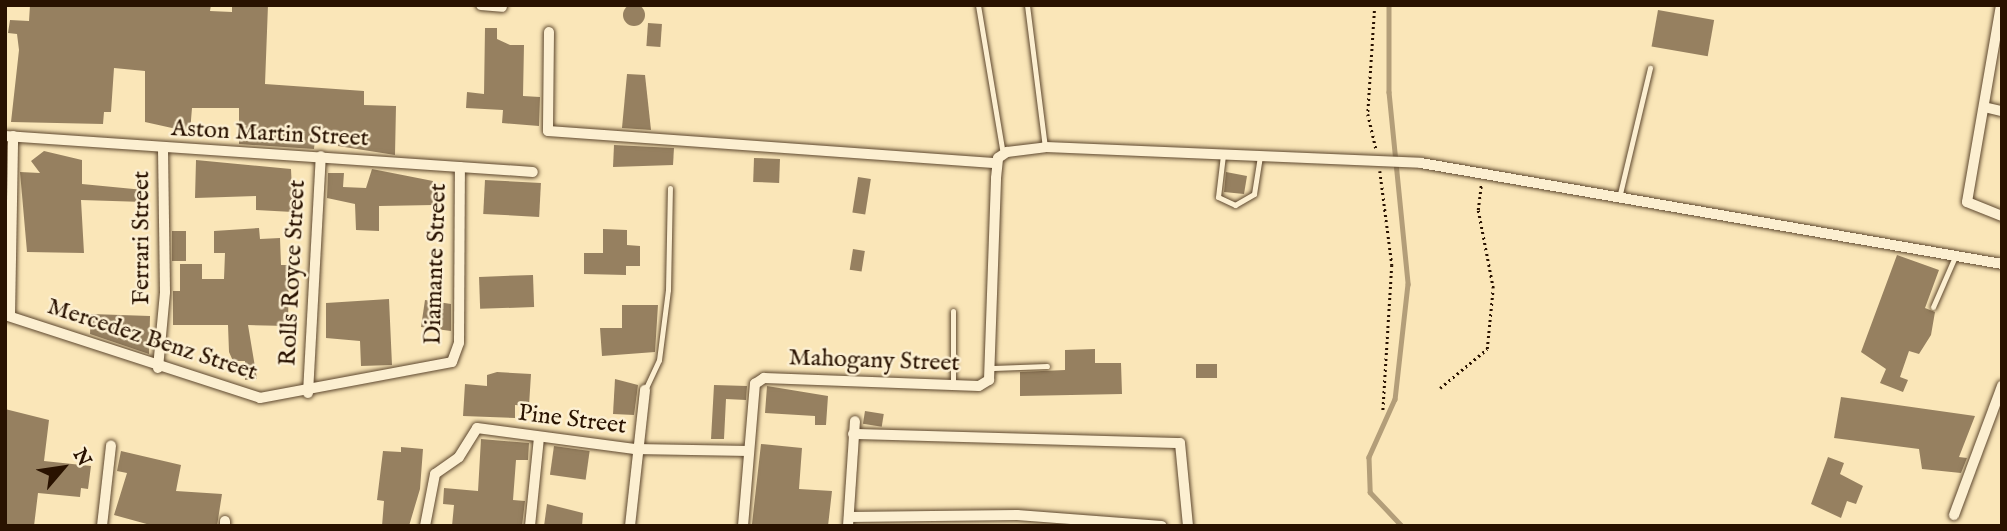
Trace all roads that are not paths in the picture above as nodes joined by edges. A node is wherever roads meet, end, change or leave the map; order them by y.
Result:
1 (481, 5) edge
2 (978, 5) edge
3 (1027, 5) edge
4 (2001, 5) edge
5 (502, 7) dead end
6 (549, 32) dead end
7 (1650, 68) dead end
8 (1984, 107) junction
9 (2002, 111) edge
10 (9, 136) edge
11 (1045, 147) junction
12 (163, 149) junction
13 (1223, 155) junction
14 (321, 156) junction
15 (1260, 156) junction
16 (1000, 158) junction
17 (460, 167) junction
18 (533, 172) dead end
19 (670, 188) dead end
20 (1619, 198) junction
21 (2002, 216) edge
22 (1954, 259) junction
23 (2002, 264) edge
24 (1933, 307) dead end
25 (953, 311) dead end
26 (8, 315) edge
27 (452, 362) joint
28 (1047, 366) dead end
29 (158, 368) junction
30 (993, 368) junction
31 (953, 385) junction
32 (2002, 386) edge
33 (645, 390) joint
34 (308, 393) junction
35 (855, 421) dead end
36 (853, 434) junction
37 (539, 438) junction
38 (111, 446) dead end
39 (635, 449) junction
40 (749, 451) junction
41 (1954, 516) dead end
42 (849, 521) edge
43 (102, 526) edge
44 (425, 526) edge
45 (530, 526) edge
46 (631, 526) edge
47 (743, 526) edge
48 (1162, 526) edge
49 (1188, 526) edge

1 - 5 street
2 - 16 lane
3 - 11 lane
4 - 8 street
6 - 16 street
7 - 20 lane
8 - 9 street
8 - 21 street
10 - 12 street, Aston Martin Street
10 - 26 street
11 - 13 street
11 - 16 street
12 - 14 street, Aston Martin Street
12 - 29 street, Ferrari Street
13 - 15 street
13 - 15 lane
14 - 17 street, Aston Martin Street
14 - 34 street, Rolls Royce Street
15 - 20 street
16 - 30 street, Mahogany Street
17 - 18 street, Aston Martin Street
17 - 27 street, Diamante Street
19 - 33 lane
20 - 22 street
22 - 23 street
22 - 24 lane
25 - 31 lane
26 - 29 street, Mercedez Benz Street
27 - 34 street, Mercedez Benz Street
28 - 30 lane
29 - 34 street, Mercedez Benz Street
30 - 31 street, Mahogany Street
31 - 40 street, Mahogany Street
32 - 41 street
33 - 39 street
35 - 36 street
36 - 42 street
36 - 49 street
37 - 39 street, Pine Street
37 - 44 street, Pine Street
37 - 45 street
38 - 43 street
39 - 40 street, Pine Street
39 - 46 street
40 - 47 street, Mahogany Street
42 - 48 street

